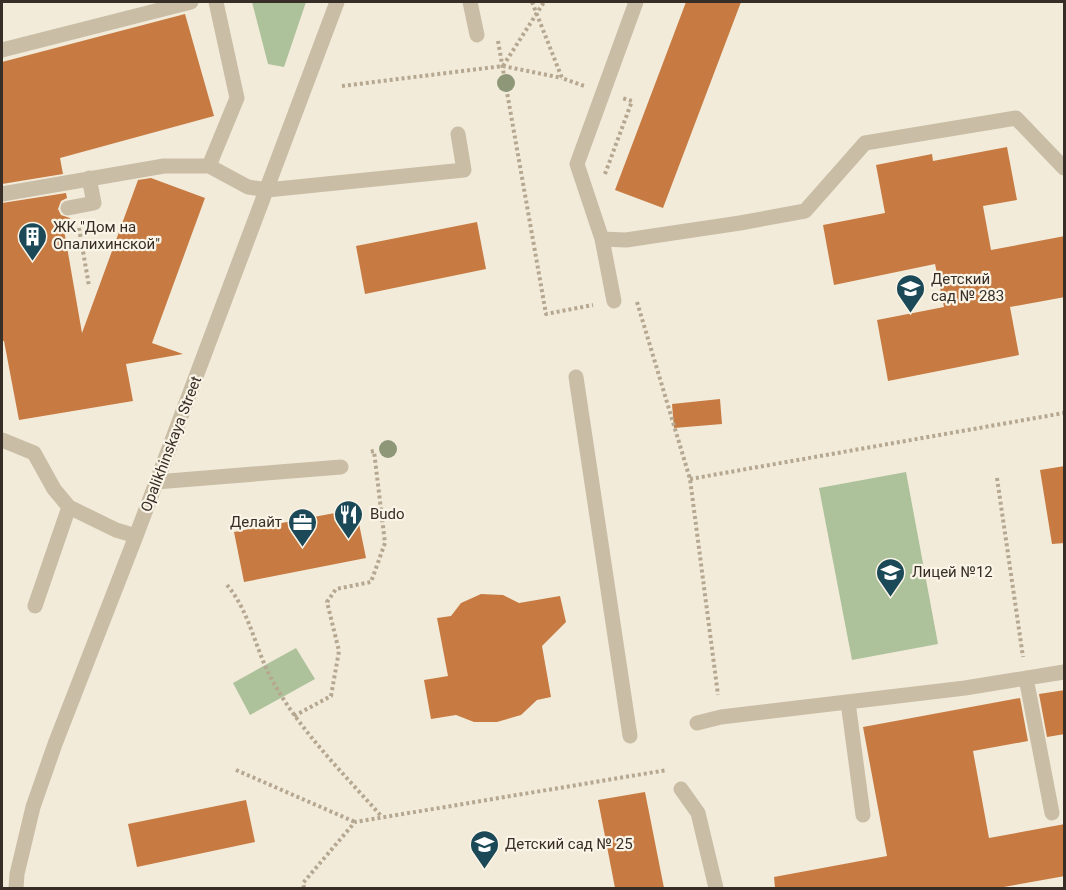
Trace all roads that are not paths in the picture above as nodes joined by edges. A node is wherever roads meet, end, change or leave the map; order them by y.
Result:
1 (191, 2) edge
2 (216, 2) edge
3 (337, 2) edge
4 (471, 2) edge
5 (636, 2) edge
6 (477, 35) dead end
7 (2, 50) edge
8 (458, 134) dead end
9 (209, 166) junction
10 (1065, 168) edge
11 (89, 178) junction
12 (267, 190) junction
13 (2, 194) edge
14 (72, 207) road end
15 (602, 239) junction
16 (614, 301) road end
17 (576, 377) dead end
18 (2, 440) edge
19 (341, 467) dead end
20 (156, 482) junction
21 (69, 507) junction
22 (136, 536) junction
23 (35, 606) dead end
24 (1065, 672) edge
25 (1026, 678) junction
26 (848, 702) junction
27 (697, 723) dead end
28 (630, 736) dead end
29 (681, 789) dead end
30 (1052, 813) dead end
31 (863, 815) dead end
32 (16, 888) edge
33 (716, 888) edge

1 - 7 street
2 - 9 street
3 - 12 street, Opalikhinskaya Street
4 - 6 street
5 - 15 street
8 - 12 street
9 - 11 street
9 - 12 street
10 - 15 street
11 - 13 street
11 - 14 street
12 - 20 street, Opalikhinskaya Street
15 - 16 street
17 - 28 street
18 - 21 street
19 - 20 street
20 - 22 street, Opalikhinskaya Street
21 - 22 street
21 - 23 street
22 - 32 street, Opalikhinskaya Street
24 - 25 street
25 - 26 street
25 - 30 street
26 - 27 street
26 - 31 street
29 - 33 street

